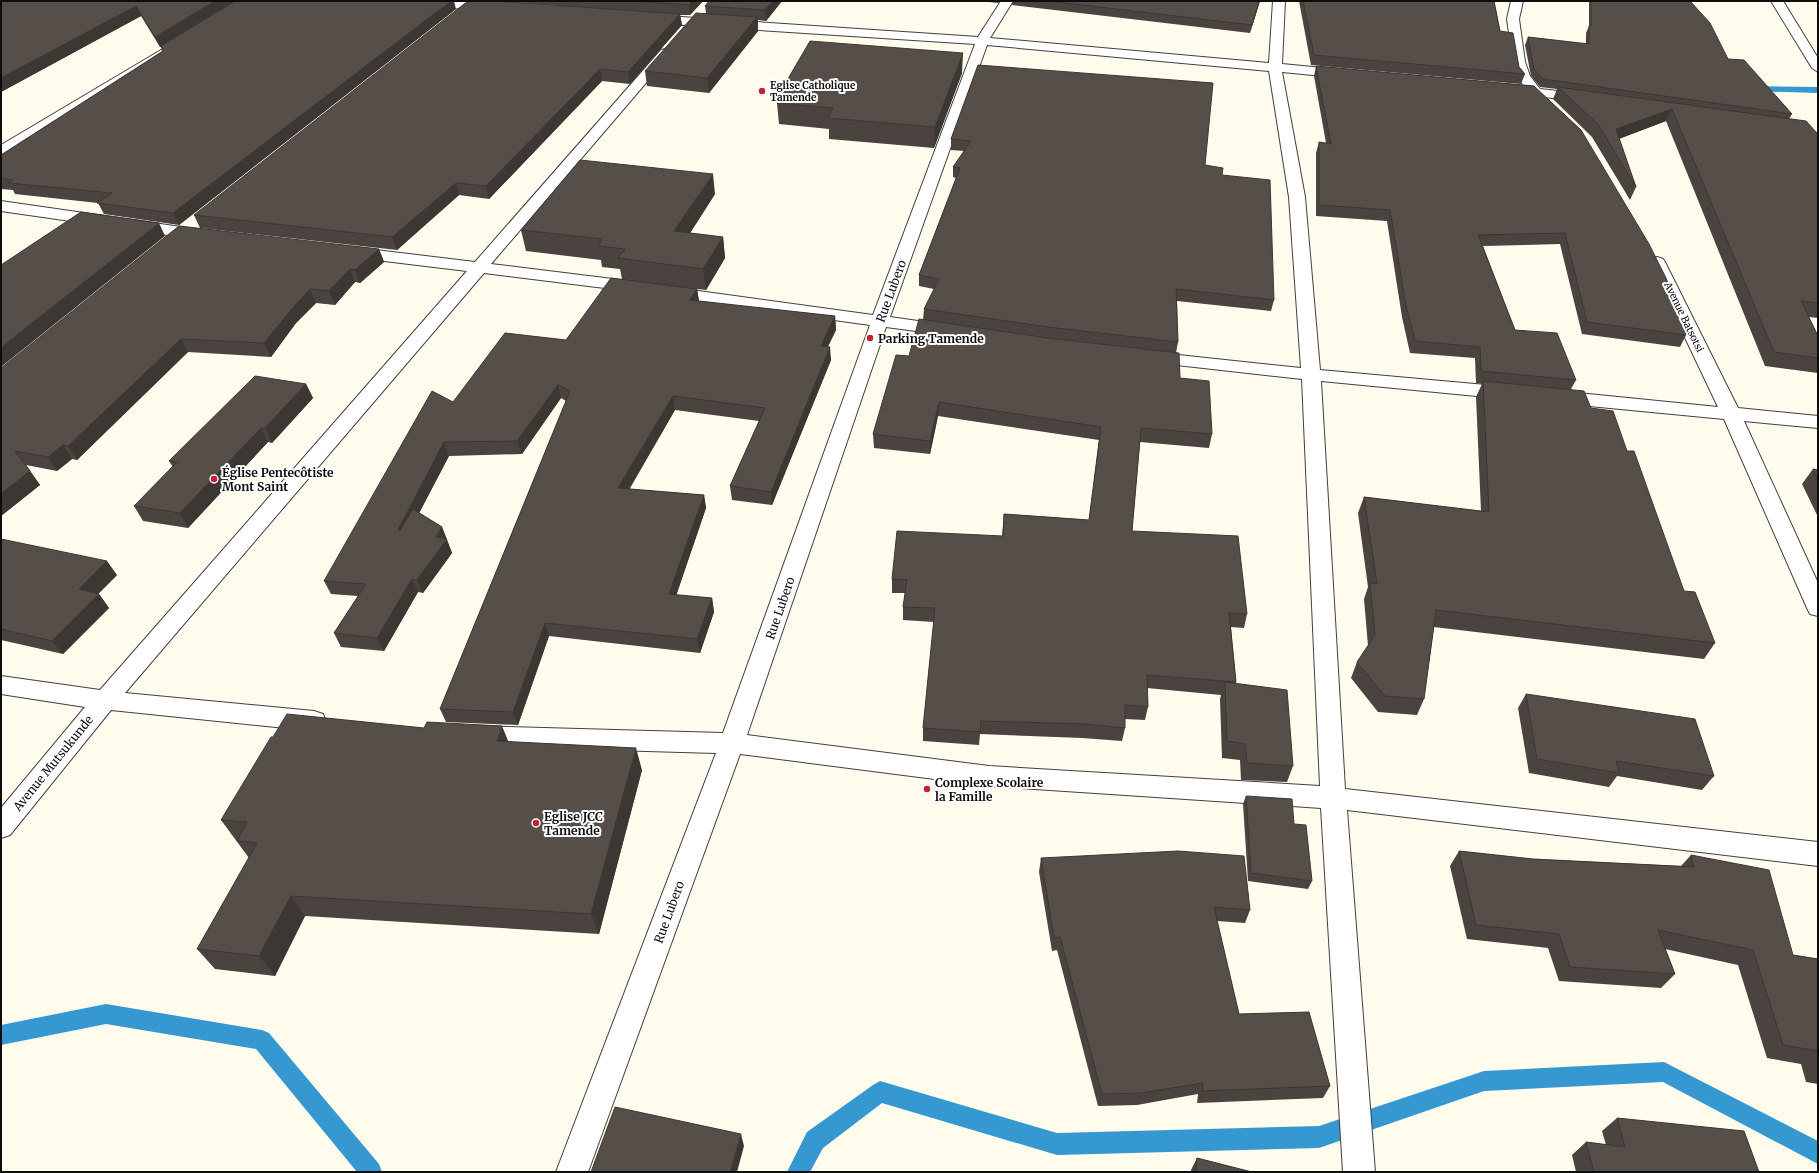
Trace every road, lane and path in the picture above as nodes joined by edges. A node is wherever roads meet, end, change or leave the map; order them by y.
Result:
1 (410, 1) edge
2 (1008, 1) edge
3 (1279, 1) edge
4 (1517, 1) edge
5 (1777, 1) edge
6 (473, 3) edge
7 (706, 6) edge
8 (502, 8) edge
9 (636, 18) edge
10 (451, 20) edge
11 (692, 22) junction
12 (982, 41) junction
13 (174, 46) edge
14 (1274, 68) junction
15 (1818, 68) edge
16 (1353, 75) edge
17 (1495, 87) edge
18 (1535, 91) junction
19 (1597, 100) edge
20 (1556, 112) edge
21 (1, 151) edge
22 (1, 206) edge
23 (201, 218) edge
24 (182, 232) junction
25 (222, 237) edge
26 (164, 247) edge
27 (1650, 249) edge
28 (332, 250) edge
29 (482, 267) junction
30 (880, 320) junction
31 (964, 332) edge
32 (1132, 354) edge
33 (1311, 375) junction
34 (1731, 413) junction
35 (1818, 422) edge
36 (1818, 608) edge
37 (1, 685) edge
38 (105, 700) junction
39 (334, 723) edge
40 (452, 734) edge
41 (732, 743) junction
42 (1333, 798) junction
43 (1, 827) edge
44 (1818, 854) edge
45 (572, 1172) edge
46 (1359, 1172) edge

1 - 6 street
2 - 12 street, Rue Lubero
3 - 14 street
4 - 18 street
5 - 15 street
6 - 8 street
6 - 10 street
7 - 11 street, Avenue Mutsukunde
9 - 11 street
11 - 12 street
11 - 29 street, Avenue Mutsukunde
12 - 14 street
12 - 30 street, Rue Lubero
13 - 21 street
14 - 16 street
14 - 33 street
17 - 18 street
18 - 19 street
18 - 20 street
22 - 24 street
23 - 24 street
24 - 25 street
24 - 26 street
27 - 34 street, Avenue Batsotsi
28 - 29 street
29 - 30 street
29 - 38 street, Avenue Mutsukunde
30 - 31 street
30 - 41 street, Rue Lubero
32 - 33 street
33 - 34 street
33 - 42 street
34 - 35 street
34 - 36 street, Avenue Batsotsi
37 - 38 street
38 - 39 street
38 - 43 street, Avenue Mutsukunde
40 - 41 street
41 - 42 street
41 - 45 street, Rue Lubero
42 - 44 street
42 - 46 street

